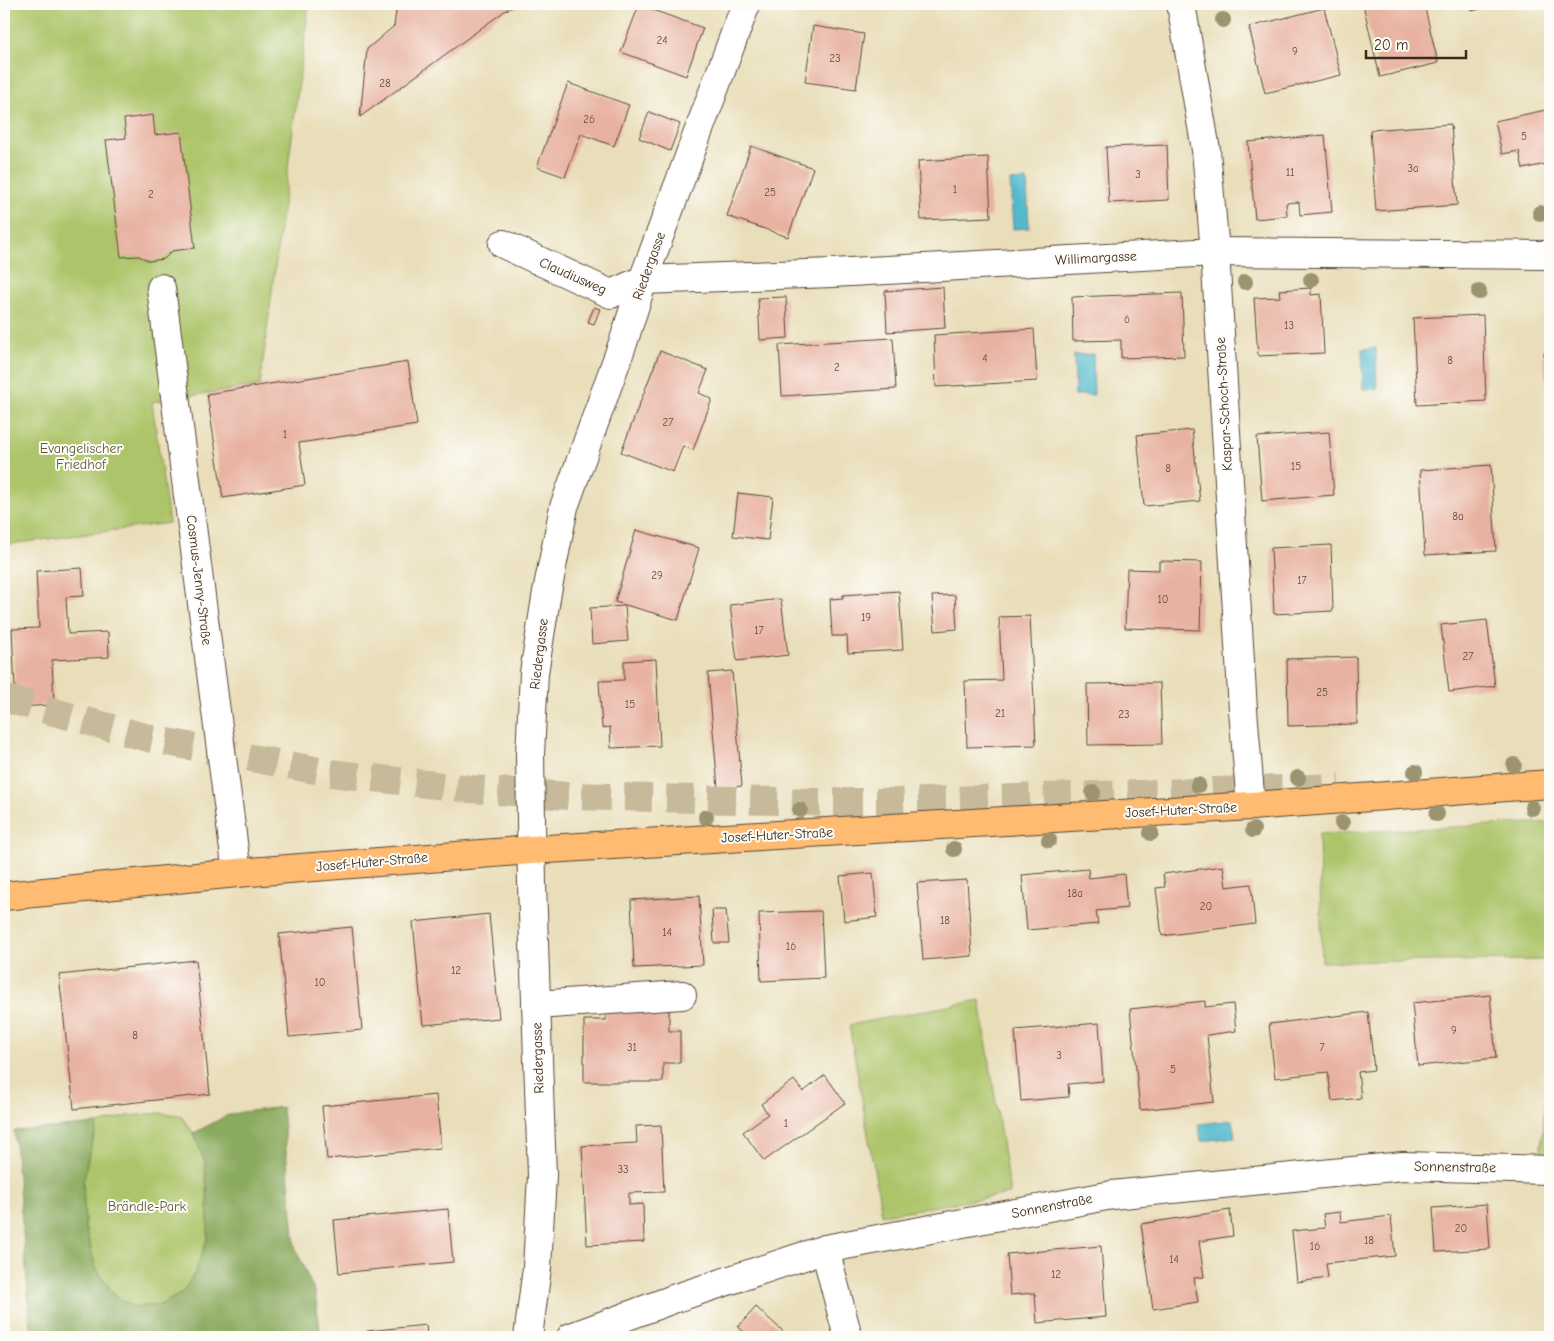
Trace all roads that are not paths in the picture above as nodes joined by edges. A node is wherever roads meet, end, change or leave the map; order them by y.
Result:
1 (746, 4) edge
2 (1181, 4) edge
3 (503, 244) dead end
4 (1215, 252) junction
5 (1550, 255) edge
6 (643, 280) junction
7 (161, 288) dead end
8 (1550, 784) edge
9 (1251, 806) junction
10 (532, 850) junction
11 (237, 873) junction
12 (4, 896) edge
13 (682, 995) dead end
14 (536, 1005) junction
15 (1550, 1170) edge
16 (825, 1249) junction
17 (528, 1337) edge
18 (571, 1337) edge
19 (848, 1337) edge

1 - 6 street, Riedergasse
2 - 4 street, Kaspar-Schoch-Straße
3 - 6 street, Claudiusweg
4 - 5 street, Willimargasse
4 - 6 street, Willimargasse
4 - 9 street, Kaspar-Schoch-Straße
6 - 10 street, Riedergasse
7 - 11 street, Cosmus-Jenny-Straße
8 - 9 main road, Josef-Huter-Straße
9 - 10 main road, Josef-Huter-Straße
10 - 11 main road, Josef-Huter-Straße
10 - 14 street, Riedergasse
11 - 12 main road, Josef-Huter-Straße
13 - 14 street
14 - 17 street, Riedergasse
15 - 16 street, Sonnenstraße
16 - 18 street, Sonnenstraße
16 - 19 street

